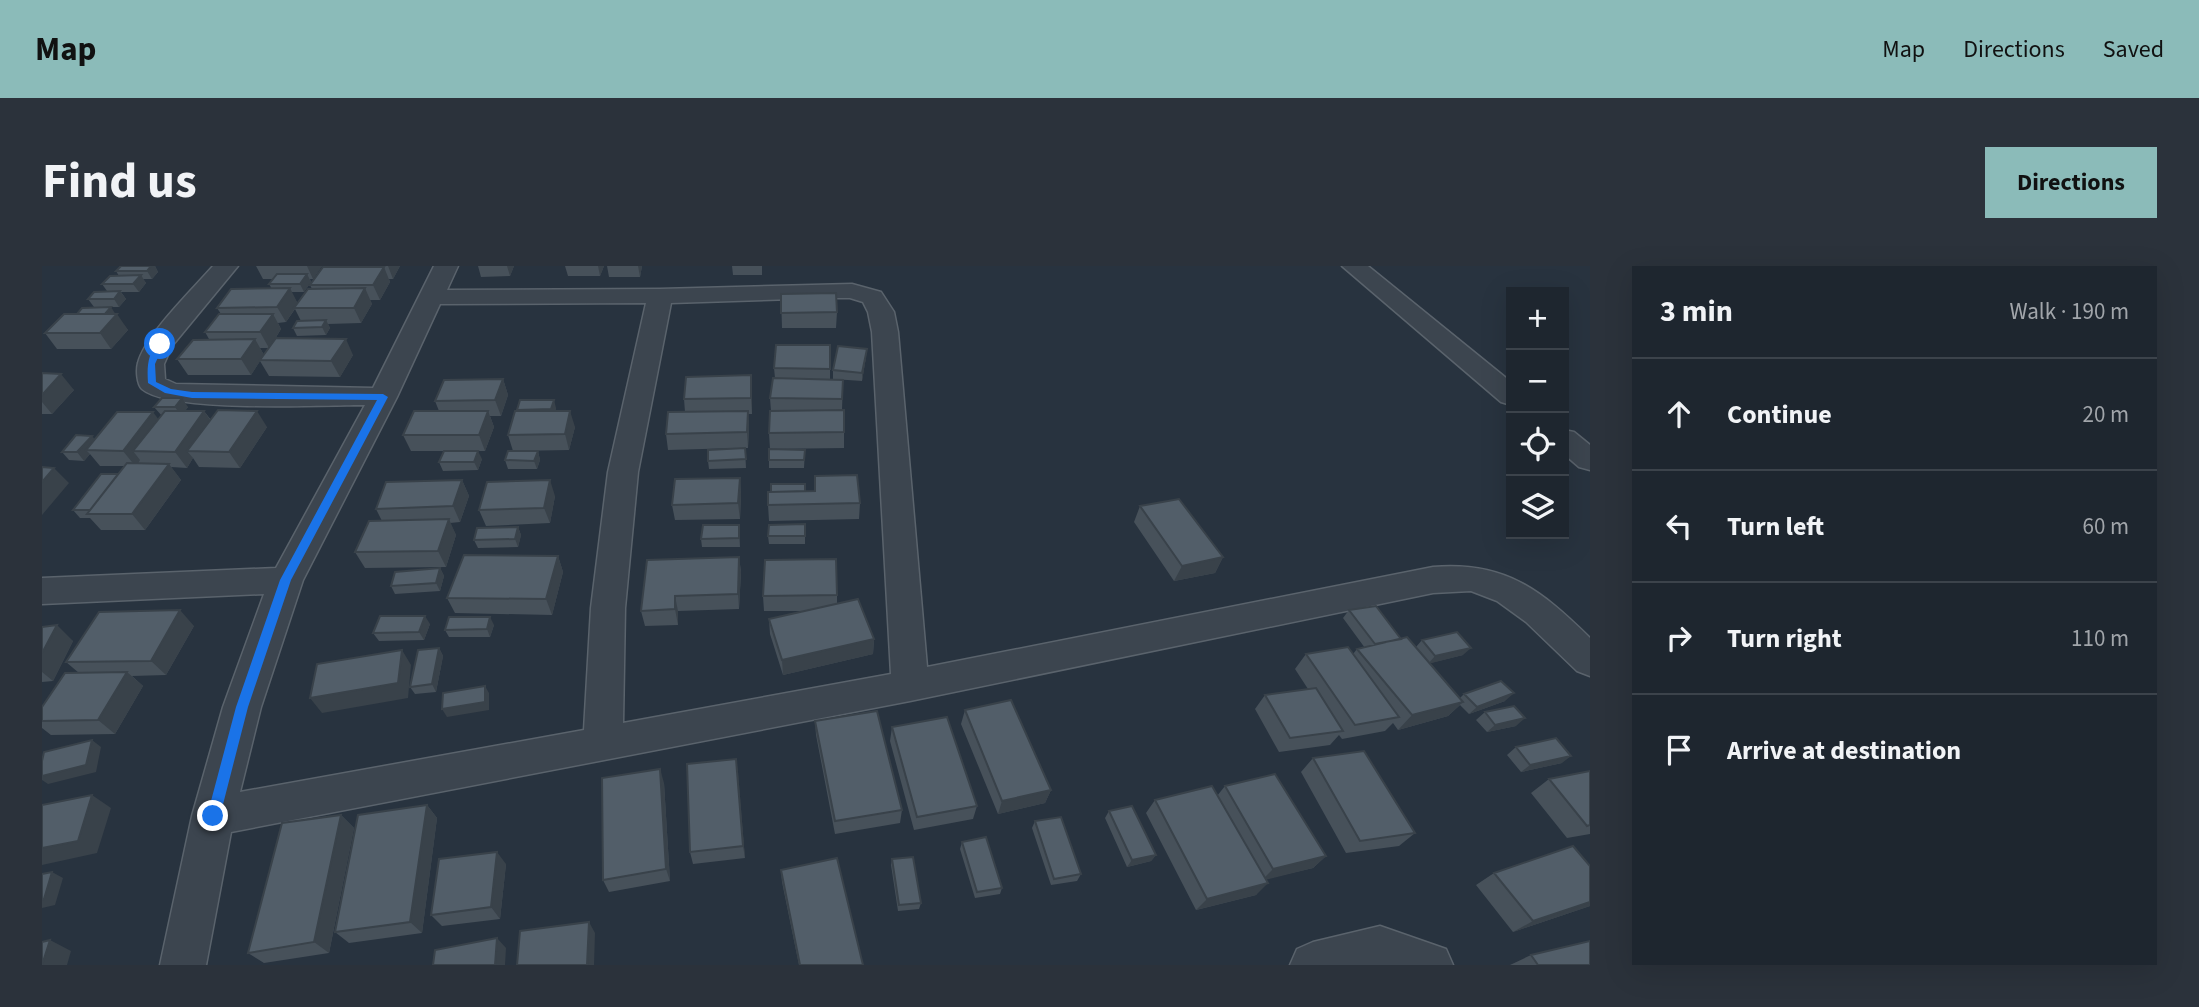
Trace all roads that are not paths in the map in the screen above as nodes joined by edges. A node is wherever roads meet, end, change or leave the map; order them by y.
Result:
1 (226, 266) edge
2 (446, 266) edge
3 (1354, 266) edge
4 (660, 296) junction
5 (430, 297) junction
6 (1506, 392) edge
7 (383, 397) junction
8 (1569, 443) edge
9 (1590, 460) edge
10 (286, 580) junction
11 (42, 591) edge
12 (1590, 661) edge
13 (910, 686) junction
14 (603, 744) junction
15 (213, 816) junction
16 (183, 965) edge
17 (1314, 965) edge
18 (1430, 965) edge

1 - 7 street
2 - 5 street
3 - 6 street
4 - 5 street
4 - 13 street
4 - 14 street
5 - 7 street
7 - 10 street
8 - 9 street
10 - 11 street
10 - 15 street
12 - 13 street
13 - 14 street
14 - 15 street
15 - 16 street
17 - 18 street

